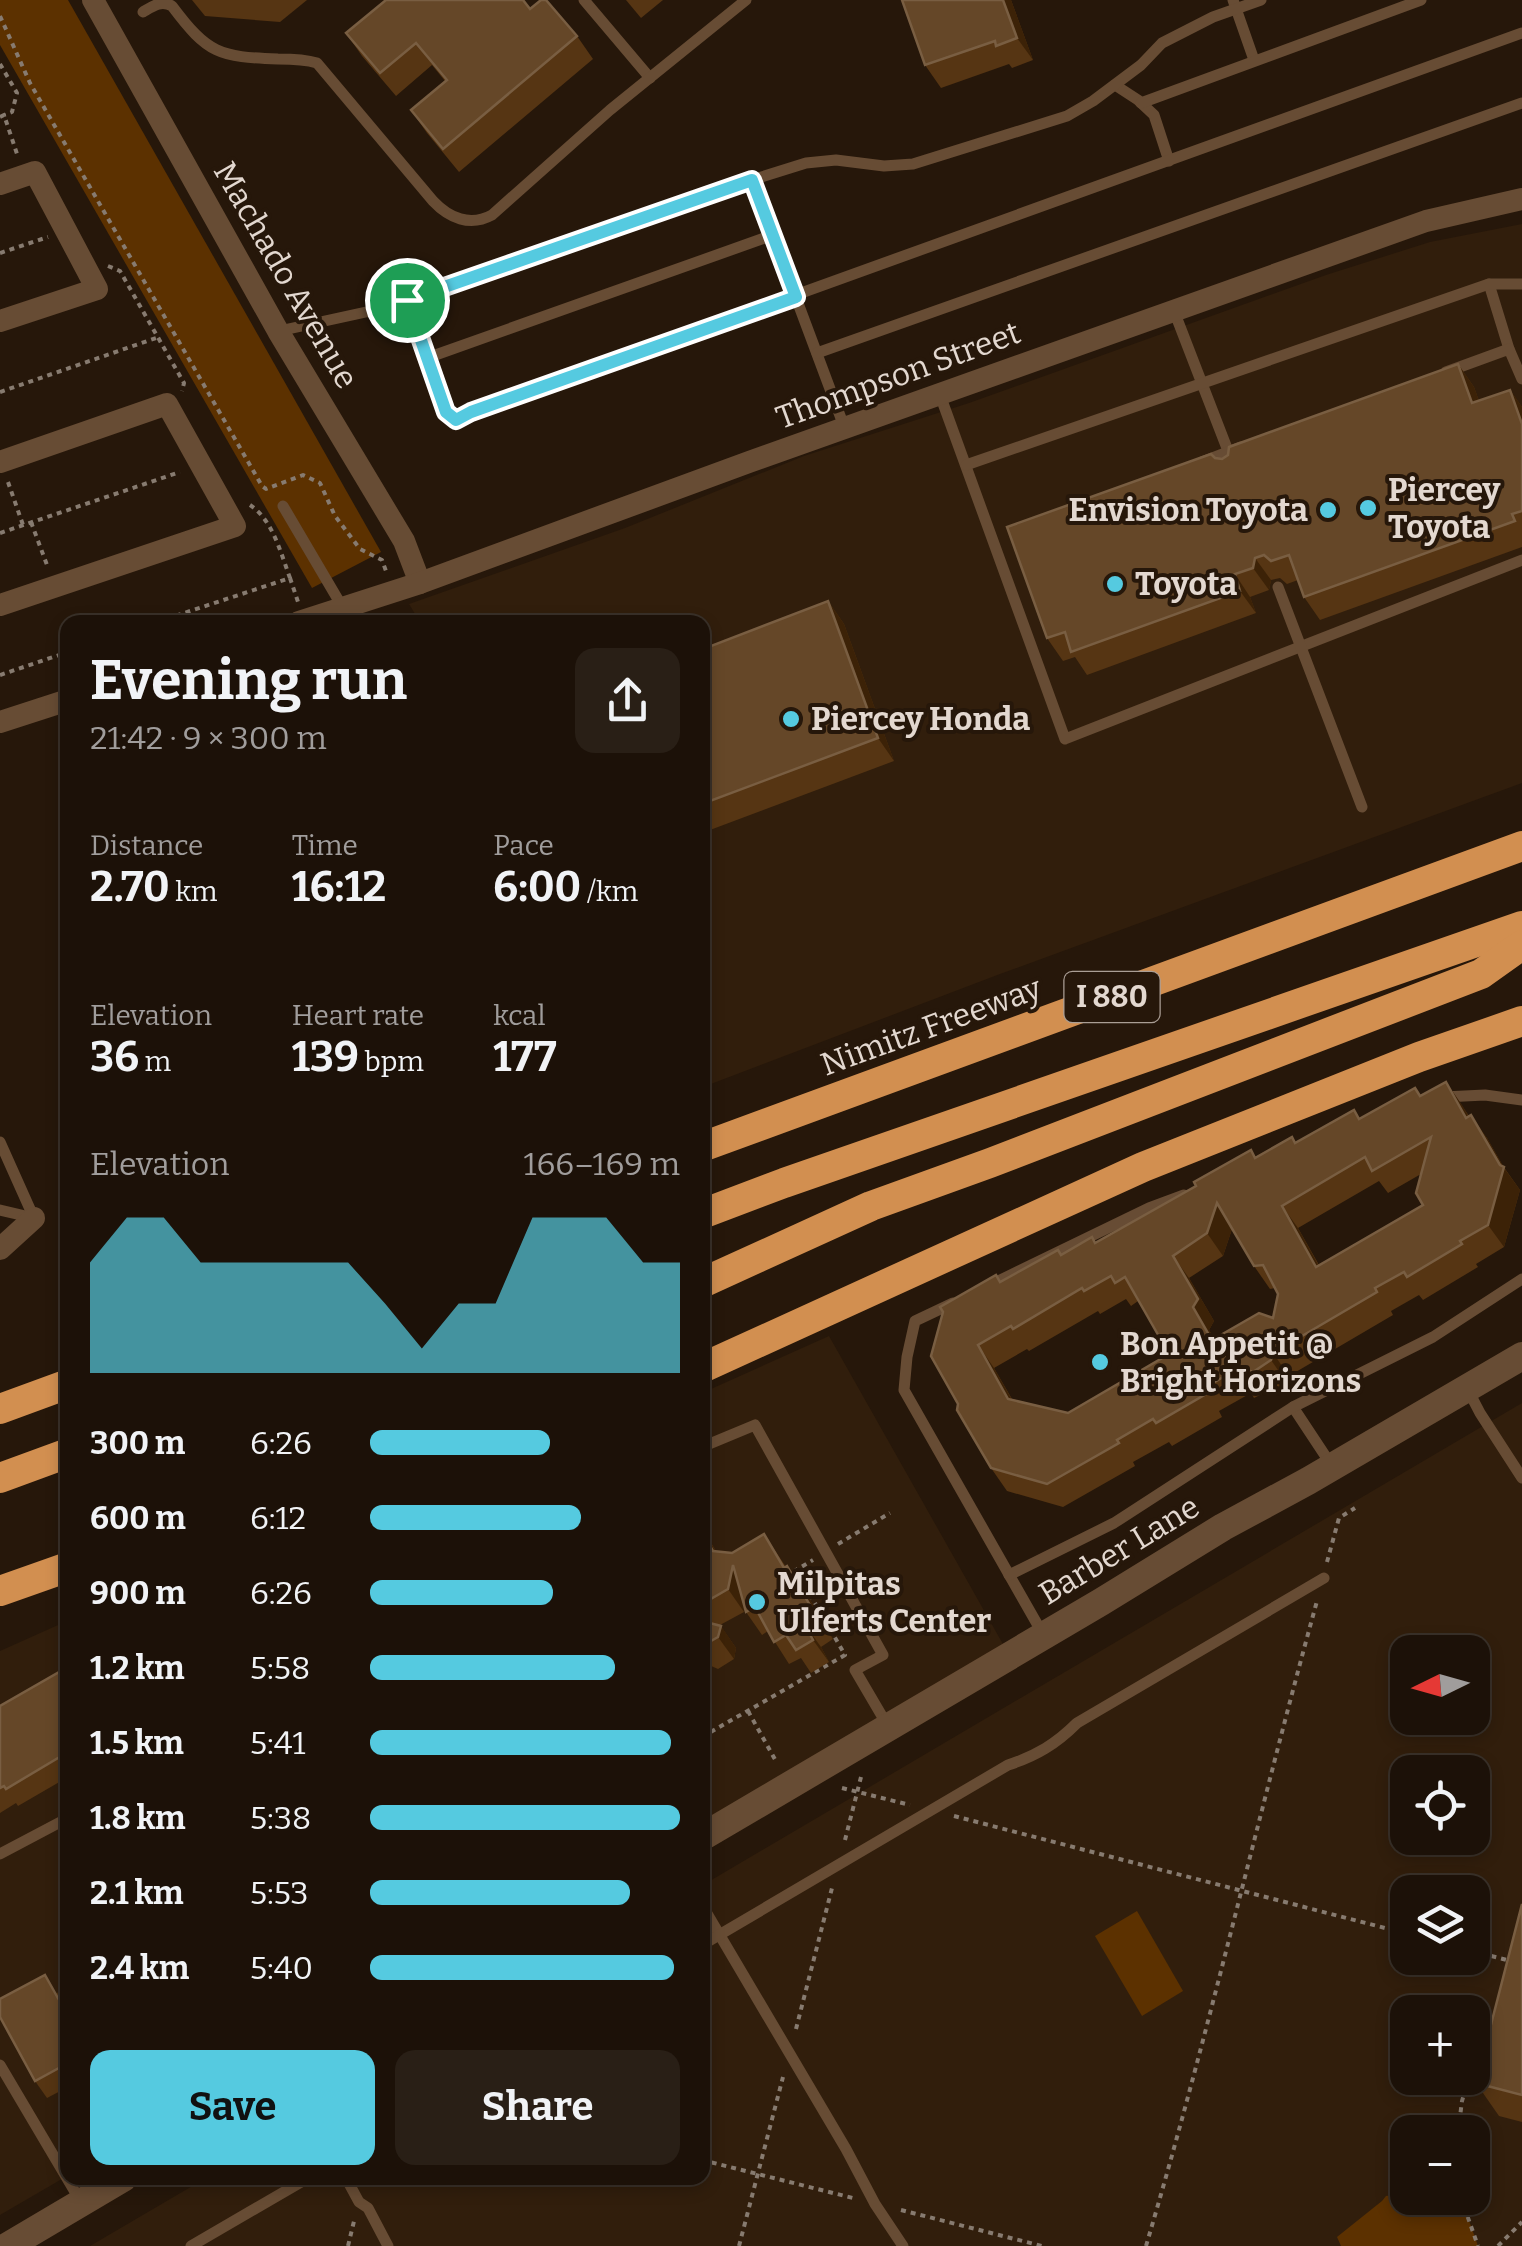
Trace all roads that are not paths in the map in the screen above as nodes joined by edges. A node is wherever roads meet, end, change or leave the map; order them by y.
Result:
1 (93, 0) edge
2 (584, 0) edge
3 (746, 0) edge
4 (1261, 0) edge
5 (1421, 0) edge
6 (1234, 4) edge
7 (143, 12) dead end
8 (1522, 33) edge
9 (1254, 60) junction
10 (650, 78) junction
11 (1115, 85) junction
12 (1522, 102) edge
13 (1141, 103) junction
14 (1168, 162) junction
15 (752, 180) junction
16 (0, 184) edge
17 (1522, 198) edge
18 (772, 235) junction
19 (1488, 284) junction
20 (1522, 284) edge
21 (796, 297) junction
22 (407, 300) junction
23 (1174, 312) junction
24 (0, 321) edge
25 (278, 331) junction
26 (1509, 349) junction
27 (817, 354) junction
28 (427, 358) junction
29 (1434, 376) edge
30 (1522, 379) edge
31 (1202, 384) junction
32 (940, 396) junction
33 (845, 429) junction
34 (1248, 445) edge
35 (1229, 452) junction
36 (0, 461) edge
37 (966, 465) junction
38 (1192, 466) edge
39 (1236, 473) edge
40 (283, 506) dead end
41 (1011, 535) edge
42 (993, 542) junction
43 (1522, 560) edge
44 (420, 582) junction
45 (1278, 588) dead end
46 (0, 605) edge
47 (344, 608) junction
48 (322, 615) edge
49 (1299, 648) junction
50 (60, 703) edge
51 (0, 722) edge
52 (1362, 807) dead end
53 (1522, 846) edge
54 (1522, 926) edge
55 (1522, 946) edge
56 (1522, 1021) edge
57 (1432, 1100) edge
58 (1522, 1101) edge
59 (0, 1142) edge
60 (710, 1144) edge
61 (1199, 1188) edge
62 (0, 1210) edge
63 (710, 1211) edge
64 (34, 1218) junction
65 (0, 1249) edge
66 (1522, 1279) edge
67 (710, 1280) edge
68 (978, 1291) edge
69 (962, 1298) edge
70 (1522, 1356) edge
71 (710, 1364) edge
72 (60, 1387) edge
73 (1467, 1388) junction
74 (1293, 1407) junction
75 (0, 1409) edge
76 (710, 1444) edge
77 (60, 1456) edge
78 (1332, 1466) junction
79 (0, 1478) edge
80 (1522, 1478) edge
81 (60, 1565) edge
82 (60, 1567) edge
83 (0, 1572) edge
84 (1009, 1575) junction
85 (1324, 1578) road end
86 (0, 1591) edge
87 (1044, 1636) junction
88 (890, 1728) junction
89 (60, 1822) edge
90 (710, 1832) edge
91 (0, 1854) edge
92 (710, 1918) edge
93 (720, 1935) junction
94 (710, 1941) edge
95 (0, 2065) edge
96 (60, 2166) edge
97 (71, 2185) edge
98 (111, 2185) edge
99 (296, 2185) edge
100 (350, 2185) edge
101 (81, 2202) junction
102 (8, 2246) edge
103 (192, 2246) edge
104 (388, 2246) edge
105 (903, 2246) edge

1 - 25 street, Machado Avenue
2 - 10 lane
3 - 10 lane
4 - 6 lane
5 - 9 lane
6 - 9 lane
6 - 11 lane
7 - 10 lane
8 - 14 lane
9 - 13 lane
11 - 13 lane
11 - 15 lane
12 - 27 lane
13 - 14 lane
14 - 21 lane
15 - 18 lane
15 - 22 lane
16 - 24 street
17 - 23 street, Thompson Street
18 - 21 lane
18 - 28 lane
19 - 20 lane
19 - 26 lane
19 - 31 lane
21 - 27 lane
21 - 28 lane
22 - 25 lane
22 - 28 lane
23 - 31 lane
23 - 32 street, Thompson Street
25 - 44 street, Machado Avenue
26 - 29 lane
26 - 30 lane
27 - 33 lane
31 - 35 lane
31 - 37 lane
32 - 33 street, Thompson Street
32 - 37 lane
33 - 44 street, Thompson Street
34 - 35 lane
35 - 38 lane
35 - 39 lane
36 - 46 street
37 - 42 lane
40 - 47 lane
41 - 42 lane
42 - 49 lane
43 - 49 lane
44 - 47 street, Thompson Street
45 - 49 lane
47 - 48 street, Thompson Street
49 - 52 lane
50 - 51 street
53 - 60 highway, Nimitz Freeway / I 880
54 - 63 highway, I 880
55 - 67 highway
56 - 71 highway
57 - 58 lane
59 - 64 lane
61 - 68 lane
62 - 64 lane
64 - 65 street
66 - 74 lane
69 - 84 lane
70 - 73 street, Barber Lane
72 - 75 highway
73 - 78 street, Barber Lane
73 - 80 lane
74 - 78 lane
74 - 84 lane
76 - 88 lane
77 - 79 highway
78 - 87 street, Barber Lane
81 - 83 highway
82 - 86 highway
84 - 87 lane
85 - 93 lane
87 - 88 street, Barber Lane
88 - 90 street, Barber Lane
89 - 91 lane
92 - 93 lane
93 - 94 lane
93 - 105 lane
95 - 96 lane
97 - 101 lane
98 - 101 street
99 - 103 lane
100 - 104 lane
101 - 102 street

